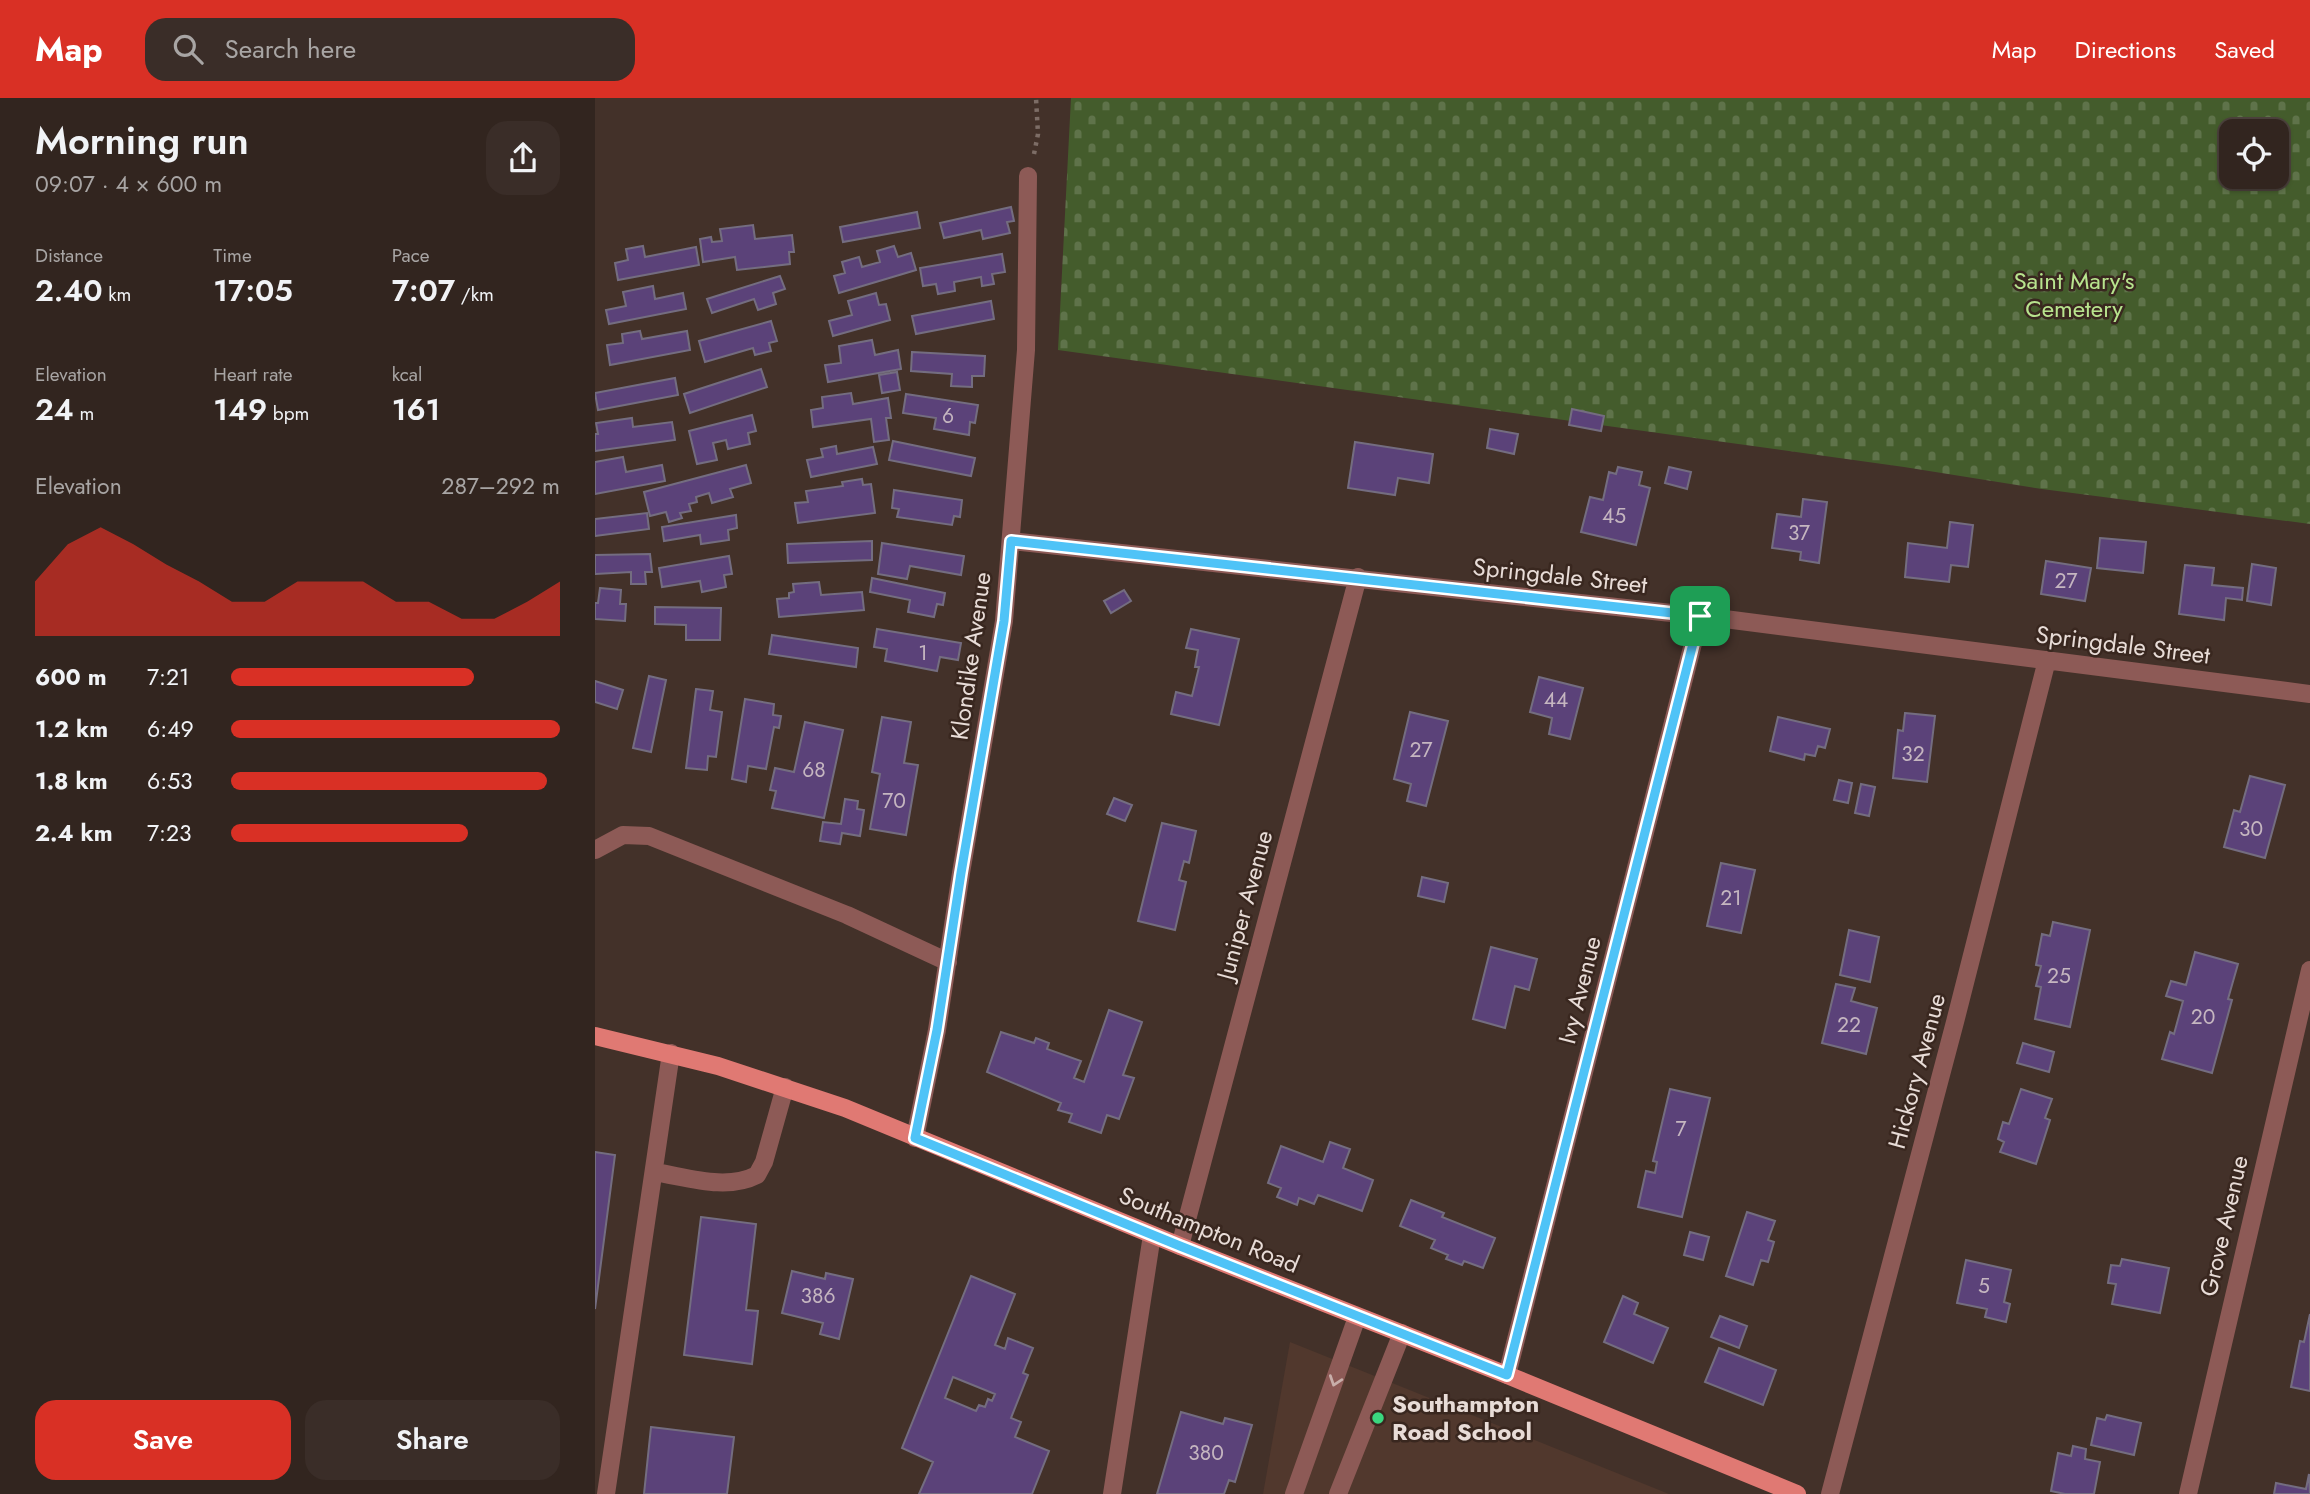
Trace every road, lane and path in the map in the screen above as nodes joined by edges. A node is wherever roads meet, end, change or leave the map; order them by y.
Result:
1 (1036, 98) edge
2 (1028, 176) joint
3 (1011, 541) junction
4 (1358, 577) junction
5 (1700, 616) junction
6 (2046, 660) junction
7 (2310, 694) edge
8 (595, 850) edge
9 (948, 962) junction
10 (2310, 970) edge
11 (595, 1036) edge
12 (671, 1054) junction
13 (785, 1087) junction
14 (915, 1138) junction
15 (654, 1172) junction
16 (1152, 1234) junction
17 (1180, 1246) junction
18 (1357, 1317) junction
19 (1402, 1333) junction
20 (1507, 1375) junction
21 (606, 1494) edge
22 (1112, 1494) edge
23 (1294, 1494) edge
24 (1338, 1494) edge
25 (1795, 1494) edge
26 (1830, 1494) edge
27 (2188, 1494) edge

1 - 2 path
2 - 3 street, Klondike Avenue
3 - 4 street, Springdale Street
3 - 9 street, Klondike Avenue
4 - 5 street, Springdale Street
4 - 17 street, Juniper Avenue
5 - 6 street, Springdale Street
5 - 20 street, Ivy Avenue
6 - 7 street, Springdale Street
6 - 26 street, Hickory Avenue
8 - 9 street
9 - 14 street, Klondike Avenue
10 - 27 street, Grove Avenue
11 - 12 main road, Southampton Road
12 - 13 main road, Southampton Road
12 - 15 street
13 - 14 main road, Southampton Road
13 - 15 street
14 - 16 main road, Southampton Road
15 - 21 street
16 - 17 main road, Southampton Road
16 - 22 street
17 - 18 main road, Southampton Road
18 - 19 main road, Southampton Road
18 -> 23 street
19 - 20 main road, Southampton Road
19 - 24 street
20 - 25 main road, Southampton Road

